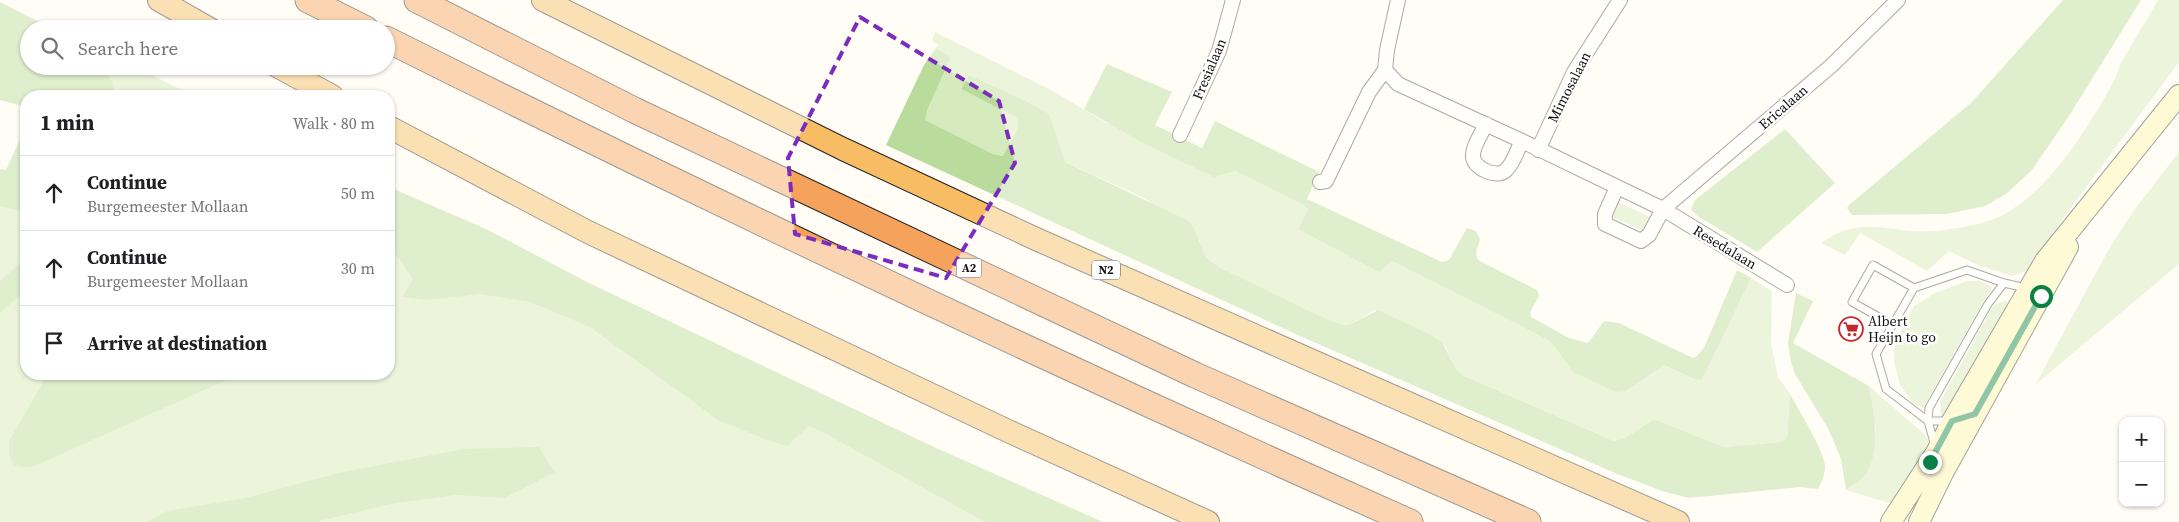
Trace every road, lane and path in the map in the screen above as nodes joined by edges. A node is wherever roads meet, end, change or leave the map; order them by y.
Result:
1 (159, 0) edge
2 (308, 0) edge
3 (417, 0) edge
4 (543, 0) edge
5 (1233, 0) edge
6 (1398, 0) edge
7 (1620, 0) edge
8 (1898, 0) edge
9 (194, 20) edge
10 (348, 20) edge
11 (395, 44) edge
12 (1385, 70) junction
13 (294, 75) edge
14 (321, 90) edge
15 (2179, 95) edge
16 (1486, 124) junction
17 (395, 130) edge
18 (1180, 135) dead end
19 (1522, 141) junction
20 (1538, 150) junction
21 (1320, 182) dead end
22 (1617, 188) junction
23 (1663, 210) junction
24 (2004, 283) junction
25 (1787, 285) dead end
26 (1914, 288) junction
27 (2035, 292) junction
28 (1893, 325) junction
29 (1964, 418) junction
30 (1928, 421) junction
31 (1937, 451) junction
32 (1899, 519) edge
33 (1208, 522) edge
34 (1410, 522) edge
35 (1528, 522) edge
36 (1678, 522) edge
37 (1919, 522) edge

1 - 9 highway
2 - 10 highway
3 - 35 highway, A2
4 - 36 highway, N2
5 - 18 street, Fresialaan
6 - 12 street
7 - 20 street, Mimosalaan
8 - 23 street, Ericalaan
11 - 34 highway
12 - 16 street, Resedalaan
12 - 21 street
13 - 14 highway
15 - 27 main road
16 - 19 street, Resedalaan
16 - 19 street
17 - 33 highway
19 - 20 street, Resedalaan
20 - 22 street, Resedalaan
22 - 23 street, Resedalaan
22 - 23 street
23 - 25 street, Resedalaan
24 - 26 lane
24 - 27 lane
24 - 30 lane
26 - 28 lane
26 - 28 lane
27 - 29 main road
28 - 30 lane
29 - 30 lane
29 - 31 main road
29 - 37 main road
30 - 31 lane
31 - 32 main road

